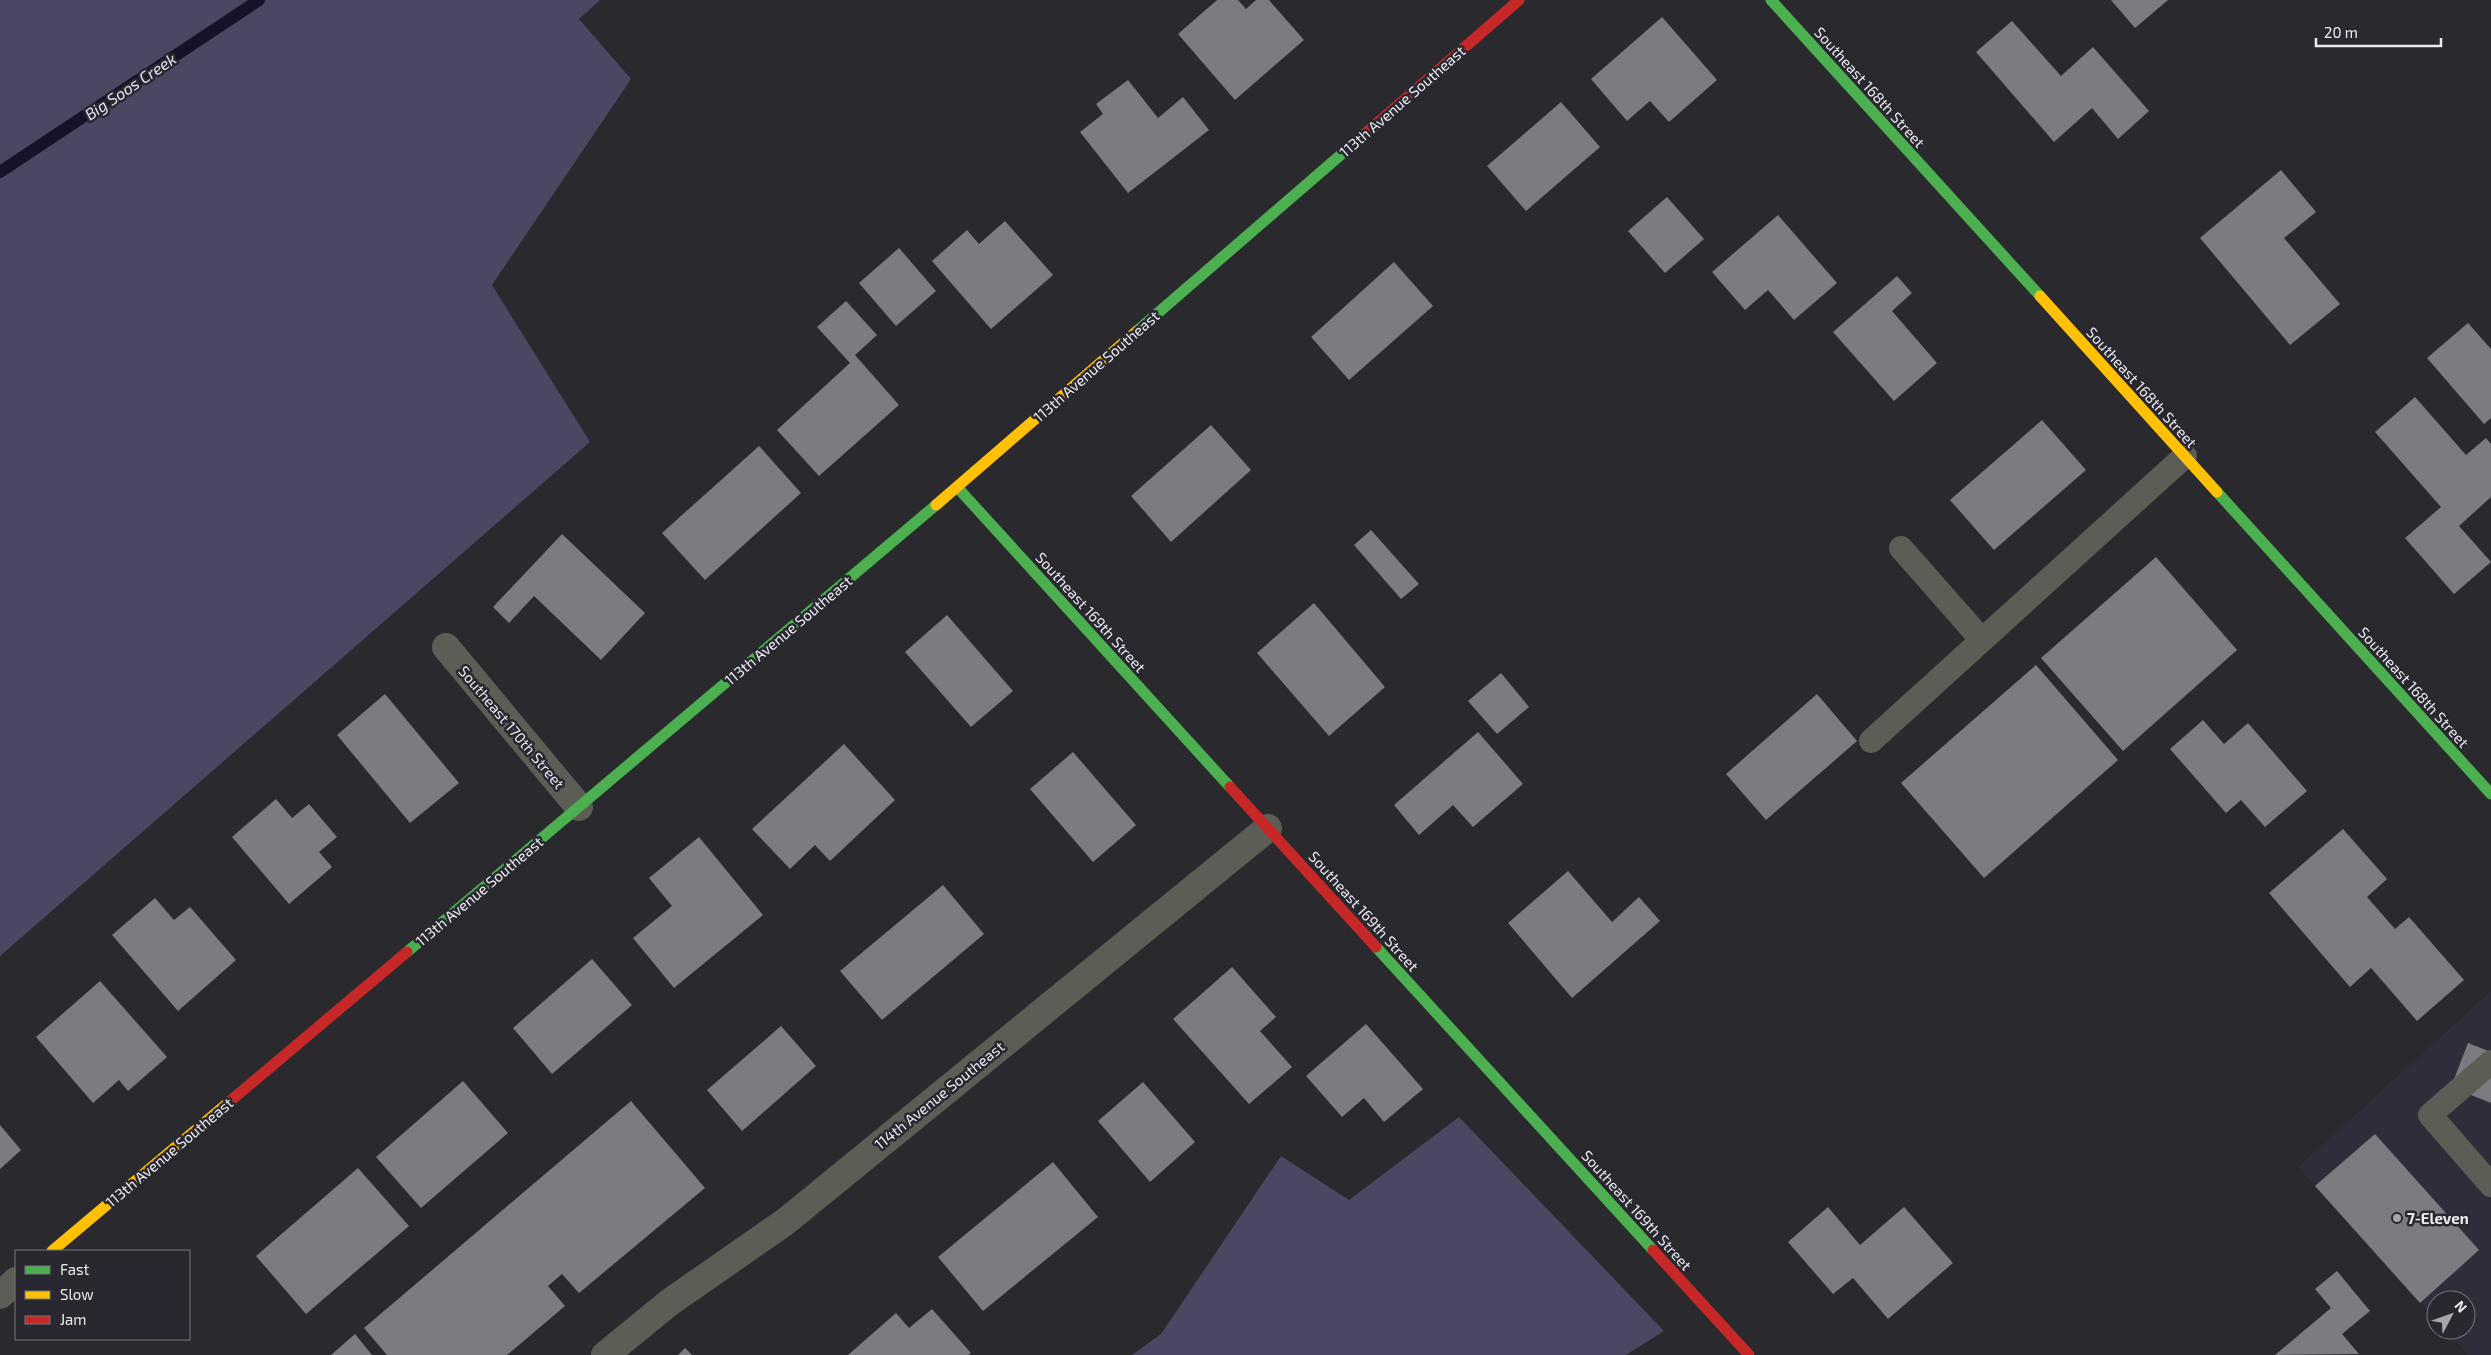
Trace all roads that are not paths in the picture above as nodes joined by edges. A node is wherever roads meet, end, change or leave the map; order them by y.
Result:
1 (1519, 0) edge
2 (1771, 0) edge
3 (2185, 456) junction
4 (957, 487) junction
5 (1901, 548) dead end
6 (1982, 640) junction
7 (446, 647) dead end
8 (1871, 741) dead end
9 (2489, 788) edge
10 (579, 807) junction
11 (1268, 828) junction
12 (2491, 1062) edge
13 (2491, 1185) edge
14 (53, 1250) edge
15 (15, 1282) edge
16 (0, 1295) edge
17 (605, 1355) edge
18 (1749, 1355) edge

1 - 4 street, 113th Avenue Southeast
2 - 3 street, Southeast 168th Street
3 - 6 lane
3 - 9 street, Southeast 168th Street
4 - 10 street, 113th Avenue Southeast
4 - 11 street, Southeast 169th Street
5 - 6 lane
6 - 8 lane
7 - 10 street, Southeast 170th Street
10 - 14 street, 113th Avenue Southeast
11 - 17 street, 114th Avenue Southeast
11 - 18 street, Southeast 169th Street
12 - 13 lane
15 - 16 street

